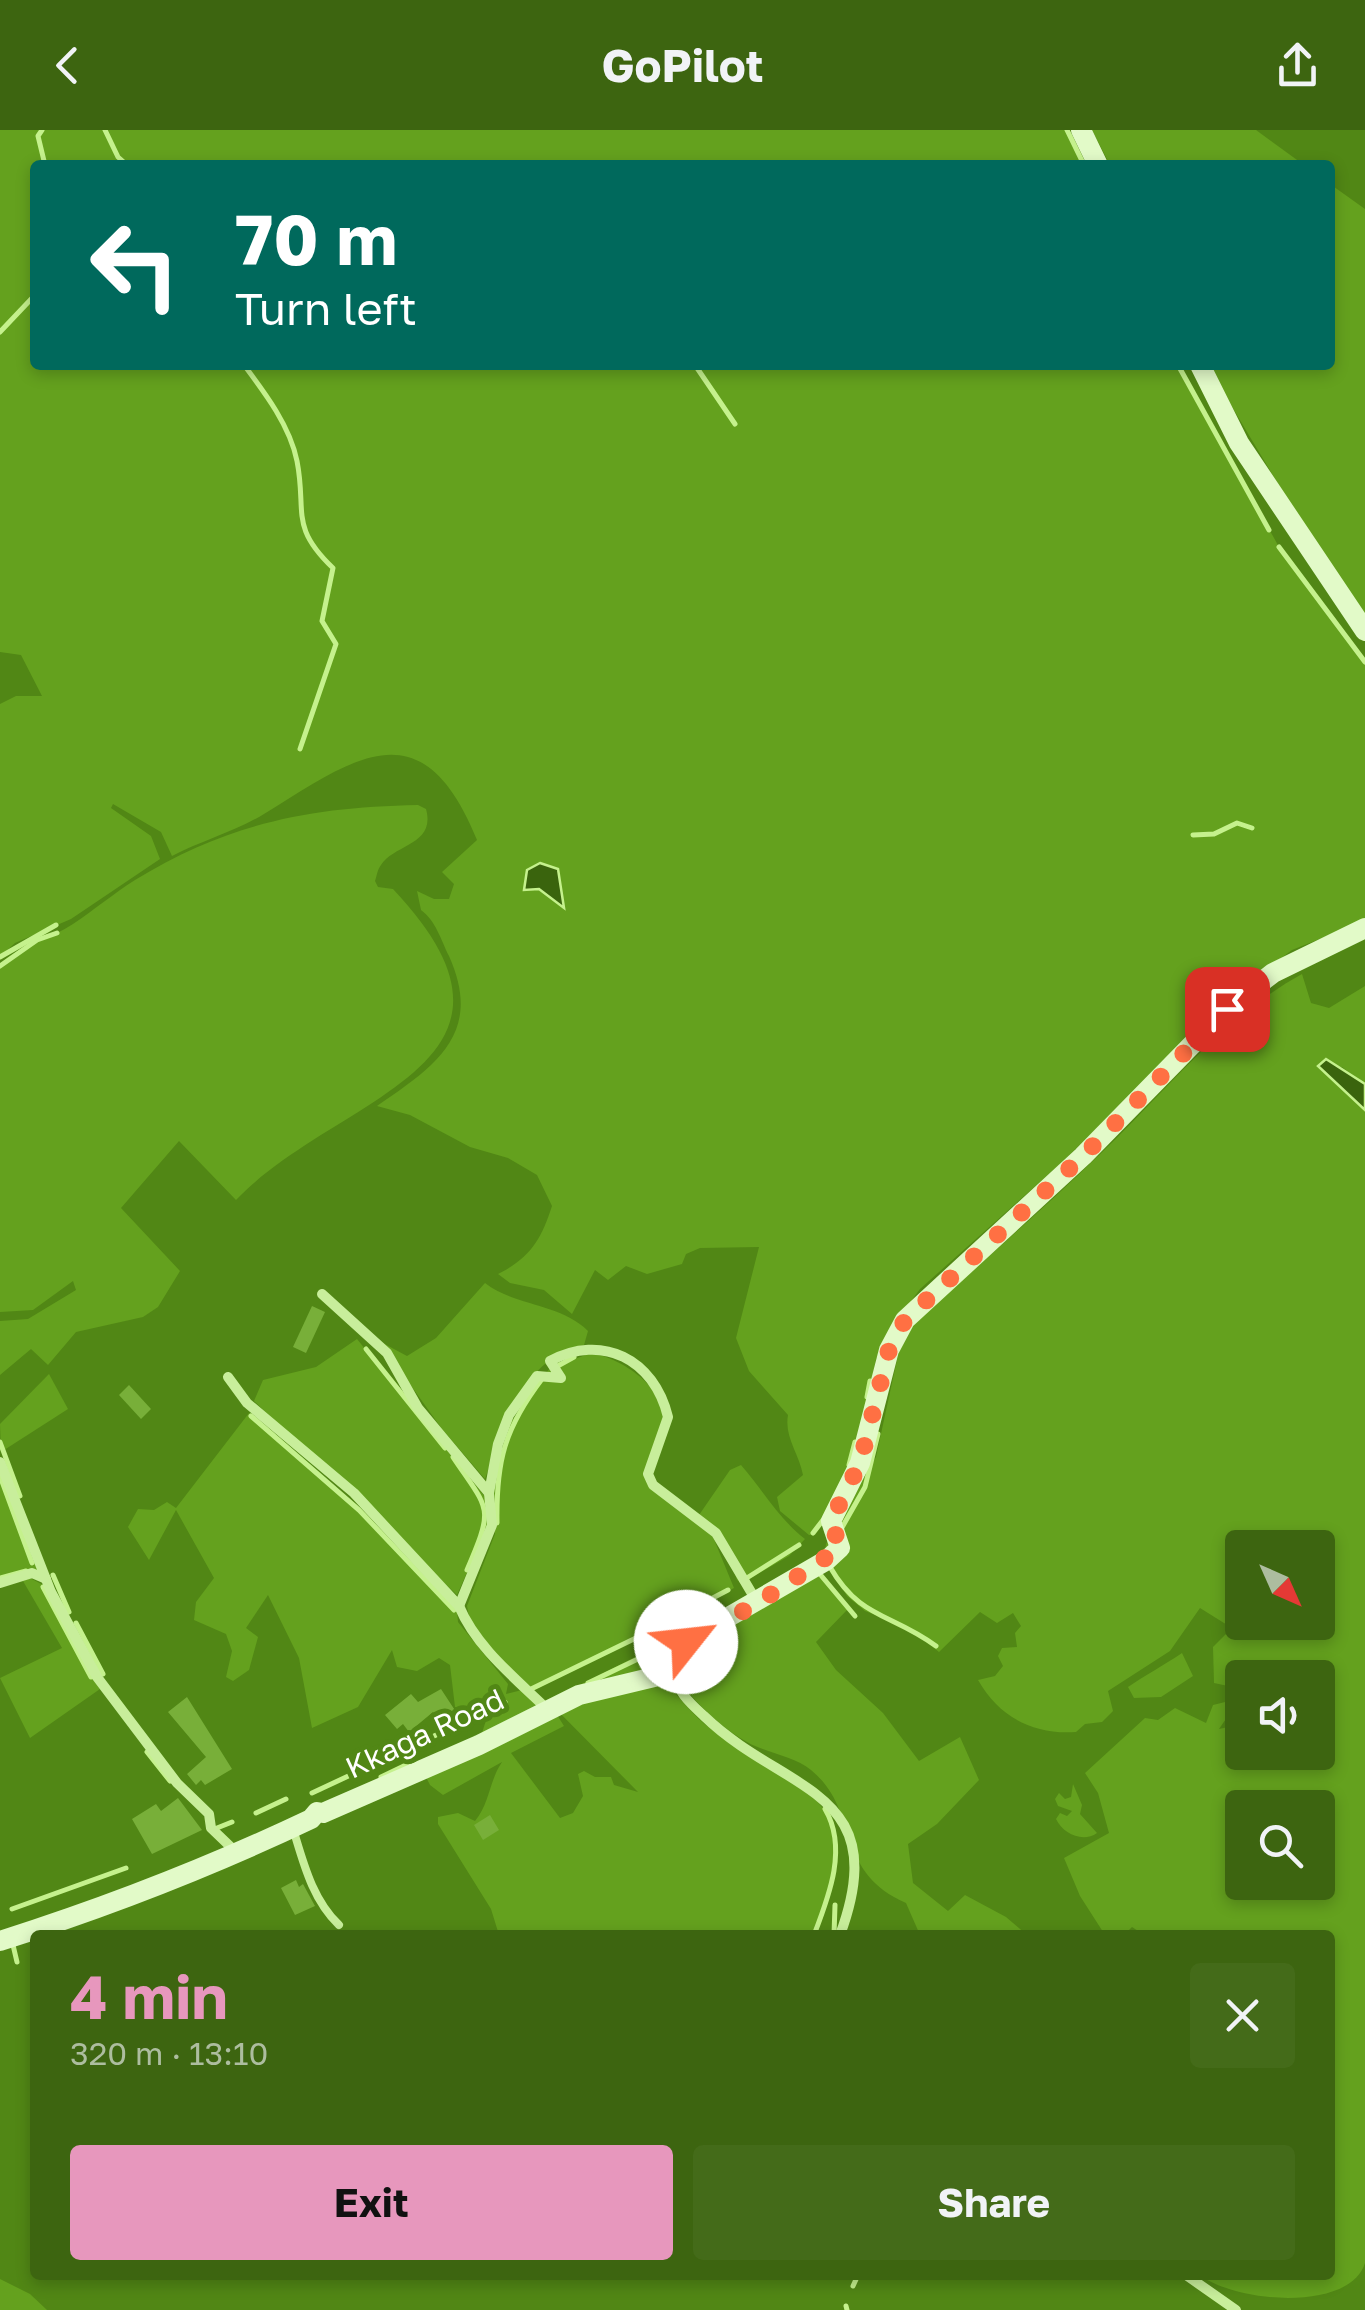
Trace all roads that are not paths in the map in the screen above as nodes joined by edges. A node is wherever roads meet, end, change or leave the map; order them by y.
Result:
1 (1081, 130) edge
2 (1096, 160) edge
3 (1203, 370) edge
4 (1365, 632) edge
5 (1365, 928) edge
6 (322, 1294) dead end
7 (228, 1377) dead end
8 (0, 1462) edge
9 (489, 1493) junction
10 (46, 1579) junction
11 (0, 1584) edge
12 (758, 1603) junction
13 (459, 1606) junction
14 (675, 1672) junction
15 (547, 1710) junction
16 (293, 1827) junction
17 (238, 1854) junction
18 (338, 1925) dead end
19 (30, 1930) edge
20 (31, 1930) edge
21 (841, 1930) edge
22 (0, 1940) edge
23 (1193, 2280) edge
24 (1236, 2310) edge

1 - 2 street
3 - 4 street
5 - 12 street
6 - 9 street
7 - 13 street
8 - 10 street
9 - 12 street
9 - 13 street
10 - 11 street
10 - 17 street
12 - 14 street
13 - 15 street
14 - 15 street, Kkaga Road
14 - 21 street
15 - 16 street, Kkaga Road
16 - 17 street, Kkaga Road
16 - 18 lane
17 - 20 street, Kkaga Road
19 - 22 street, Kkaga Road
23 - 24 street

